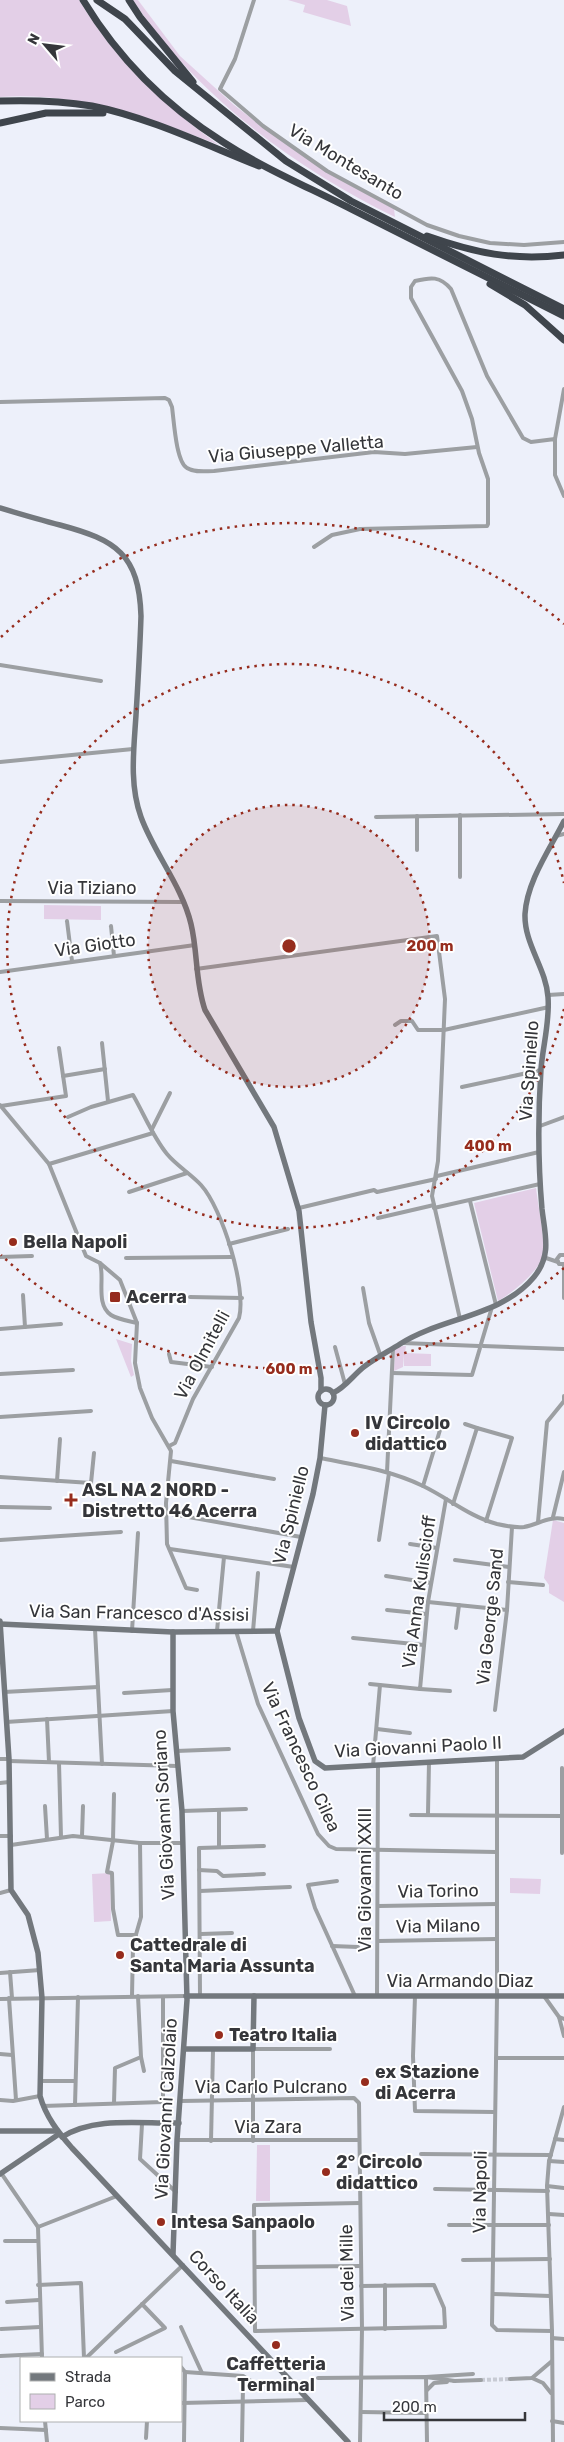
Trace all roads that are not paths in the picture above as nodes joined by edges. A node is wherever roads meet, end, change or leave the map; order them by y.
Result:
1 (83, 0) edge
2 (97, 0) edge
3 (105, 0) edge
4 (130, 0) edge
5 (254, 0) edge
6 (125, 19) junction
7 (207, 98) junction
8 (0, 101) edge
9 (118, 113) junction
10 (0, 123) edge
11 (280, 173) junction
12 (402, 228) junction
13 (564, 242) edge
14 (564, 255) edge
15 (469, 270) junction
16 (564, 309) edge
17 (564, 316) edge
18 (564, 340) edge
19 (564, 389) edge
20 (0, 402) edge
21 (555, 439) junction
22 (477, 447) junction
23 (564, 496) edge
24 (0, 508) edge
25 (314, 547) dead end
26 (0, 665) edge
27 (101, 681) dead end
28 (134, 749) junction
29 (0, 762) edge
30 (564, 814) edge
31 (460, 815) junction
32 (417, 816) junction
33 (376, 817) dead end
34 (564, 820) edge
35 (564, 834) edge
36 (556, 836) junction
37 (417, 850) dead end
38 (460, 877) dead end
39 (0, 901) edge
40 (183, 902) junction
41 (67, 921) dead end
42 (111, 926) dead end
43 (195, 945) junction
44 (114, 956) junction
45 (72, 962) junction
46 (196, 969) junction
47 (0, 972) edge
48 (564, 994) edge
49 (548, 995) junction
50 (549, 1007) junction
51 (395, 1025) dead end
52 (444, 1030) junction
53 (102, 1043) dead end
54 (59, 1048) dead end
55 (105, 1069) junction
56 (541, 1070) junction
57 (63, 1076) junction
58 (462, 1087) dead end
59 (170, 1093) dead end
60 (108, 1101) junction
61 (1, 1105) edge
62 (68, 1117) dead end
63 (564, 1117) edge
64 (540, 1126) junction
65 (152, 1131) junction
66 (540, 1152) junction
67 (49, 1164) junction
68 (187, 1173) junction
69 (437, 1178) junction
70 (540, 1184) junction
71 (129, 1192) dead end
72 (470, 1200) junction
73 (434, 1207) junction
74 (299, 1208) junction
75 (378, 1218) dead end
76 (288, 1229) dead end
77 (228, 1244) junction
78 (562, 1255) edge
79 (32, 1256) dead end
80 (0, 1257) edge
81 (126, 1258) dead end
82 (232, 1258) junction
83 (548, 1258) junction
84 (100, 1263) junction
85 (561, 1264) edge
86 (362, 1288) dead end
87 (23, 1295) dead end
88 (190, 1297) dead end
89 (242, 1298) junction
90 (564, 1298) edge
91 (494, 1306) junction
92 (460, 1319) junction
93 (137, 1323) junction
94 (62, 1324) dead end
95 (25, 1327) junction
96 (0, 1329) edge
97 (401, 1343) junction
98 (481, 1346) junction
99 (335, 1347) dead end
100 (393, 1349) junction
101 (564, 1349) edge
102 (169, 1354) dead end
103 (381, 1357) junction
104 (212, 1366) junction
105 (74, 1370) dead end
106 (392, 1372) junction
107 (0, 1374) edge
108 (345, 1384) junction
109 (321, 1391) junction
110 (333, 1392) junction
111 (564, 1396) edge
112 (564, 1400) edge
113 (325, 1405) junction
114 (91, 1411) dead end
115 (0, 1417) edge
116 (465, 1424) dead end
117 (477, 1428) junction
118 (440, 1430) dead end
119 (60, 1439) dead end
120 (169, 1446) junction
121 (94, 1453) dead end
122 (320, 1458) junction
123 (171, 1461) junction
124 (388, 1472) junction
125 (564, 1472) edge
126 (0, 1477) edge
127 (274, 1479) dead end
128 (57, 1481) junction
129 (423, 1486) junction
130 (446, 1499) junction
131 (453, 1504) junction
132 (0, 1507) edge
133 (50, 1508) dead end
134 (166, 1513) junction
135 (553, 1517) junction
136 (564, 1519) edge
137 (486, 1520) junction
138 (538, 1522) junction
139 (512, 1527) junction
140 (121, 1532) dead end
141 (138, 1533) dead end
142 (301, 1537) junction
143 (0, 1540) edge
144 (379, 1540) dead end
145 (410, 1544) dead end
146 (437, 1548) junction
147 (170, 1549) junction
148 (224, 1557) junction
149 (455, 1560) dead end
150 (294, 1567) junction
151 (510, 1567) junction
152 (258, 1573) dead end
153 (386, 1576) dead end
154 (508, 1582) junction
155 (431, 1583) junction
156 (543, 1585) dead end
157 (196, 1590) dead end
158 (428, 1602) junction
159 (459, 1605) junction
160 (386, 1610) dead end
161 (507, 1610) junction
162 (426, 1614) junction
163 (0, 1623) edge
164 (456, 1628) dead end
165 (95, 1629) junction
166 (132, 1631) junction
167 (217, 1631) junction
168 (236, 1631) junction
169 (253, 1631) junction
170 (277, 1631) junction
171 (173, 1632) junction
172 (353, 1638) dead end
173 (424, 1645) junction
174 (370, 1684) dead end
175 (380, 1685) junction
176 (98, 1687) junction
177 (420, 1689) junction
178 (172, 1690) junction
179 (450, 1691) dead end
180 (4, 1692) junction
181 (124, 1693) dead end
182 (495, 1710) dead end
183 (173, 1711) junction
184 (99, 1717) junction
185 (47, 1720) junction
186 (6, 1722) junction
187 (377, 1729) junction
188 (564, 1731) edge
189 (410, 1733) dead end
190 (229, 1749) dead end
191 (176, 1751) junction
192 (497, 1758) junction
193 (0, 1759) edge
194 (9, 1760) junction
195 (49, 1762) junction
196 (59, 1762) junction
197 (429, 1762) junction
198 (102, 1764) junction
199 (376, 1765) junction
200 (177, 1766) junction
201 (562, 1768) dead end
202 (9, 1782) junction
203 (0, 1783) edge
204 (114, 1794) dead end
205 (45, 1806) dead end
206 (83, 1806) dead end
207 (246, 1809) dead end
208 (219, 1810) junction
209 (182, 1811) junction
210 (428, 1814) junction
211 (410, 1815) dead end
212 (497, 1816) junction
213 (563, 1816) edge
214 (0, 1836) edge
215 (11, 1836) junction
216 (82, 1836) junction
217 (60, 1837) junction
218 (48, 1839) junction
219 (113, 1841) junction
220 (182, 1842) junction
221 (140, 1844) junction
222 (11, 1845) junction
223 (220, 1846) junction
224 (264, 1846) dead end
225 (379, 1851) junction
226 (496, 1852) junction
227 (562, 1852) dead end
228 (200, 1870) junction
229 (264, 1874) dead end
230 (337, 1881) dead end
231 (290, 1887) dead end
232 (11, 1890) junction
233 (200, 1891) junction
234 (0, 1893) edge
235 (497, 1904) junction
236 (379, 1906) junction
237 (232, 1933) dead end
238 (201, 1934) junction
239 (136, 1935) junction
240 (497, 1939) junction
241 (378, 1941) junction
242 (332, 1946) junction
243 (358, 1947) dead end
244 (40, 1970) junction
245 (10, 1972) junction
246 (0, 1973) edge
247 (132, 1996) junction
248 (138, 1996) junction
249 (186, 1996) junction
250 (200, 1996) junction
251 (254, 1996) junction
252 (355, 1996) junction
253 (377, 1996) junction
254 (415, 1996) junction
255 (498, 1996) junction
256 (544, 1996) junction
257 (564, 1996) edge
258 (78, 1997) junction
259 (163, 1997) junction
260 (0, 1998) edge
261 (11, 1998) junction
262 (42, 1998) junction
263 (559, 2017) junction
264 (564, 2019) edge
265 (564, 2036) edge
266 (184, 2049) junction
267 (253, 2049) junction
268 (330, 2049) dead end
269 (213, 2050) junction
270 (0, 2054) edge
271 (12, 2055) junction
272 (141, 2057) junction
273 (496, 2058) junction
274 (564, 2058) edge
275 (144, 2071) dead end
276 (40, 2081) junction
277 (75, 2081) junction
278 (40, 2096) junction
279 (0, 2100) edge
280 (16, 2100) junction
281 (212, 2100) junction
282 (253, 2100) junction
283 (181, 2101) junction
284 (114, 2103) junction
285 (359, 2103) joint
286 (75, 2105) junction
287 (43, 2106) junction
288 (564, 2107) edge
289 (494, 2112) junction
290 (142, 2124) junction
291 (179, 2124) junction
292 (0, 2131) edge
293 (59, 2134) junction
294 (177, 2140) junction
295 (359, 2140) junction
296 (555, 2140) junction
297 (564, 2140) edge
298 (211, 2141) junction
299 (253, 2141) junction
300 (494, 2153) junction
301 (421, 2154) dead end
302 (551, 2155) junction
303 (549, 2161) junction
304 (564, 2162) edge
305 (0, 2174) edge
306 (548, 2188) junction
307 (564, 2188) edge
308 (435, 2189) dead end
309 (494, 2189) junction
310 (176, 2192) junction
311 (118, 2196) junction
312 (360, 2203) junction
313 (549, 2214) junction
314 (564, 2216) edge
315 (449, 2225) dead end
316 (493, 2225) junction
317 (549, 2225) junction
318 (38, 2227) junction
319 (5, 2241) dead end
320 (38, 2241) junction
321 (173, 2254) junction
322 (493, 2259) junction
323 (550, 2259) junction
324 (463, 2260) dead end
325 (183, 2265) junction
326 (361, 2266) junction
327 (255, 2267) junction
328 (38, 2285) junction
329 (361, 2286) junction
330 (384, 2286) junction
331 (493, 2294) junction
332 (550, 2296) junction
333 (39, 2300) junction
334 (7, 2302) dead end
335 (142, 2304) junction
336 (40, 2327) junction
337 (181, 2327) dead end
338 (1, 2329) edge
339 (362, 2329) junction
340 (385, 2329) junction
341 (256, 2331) junction
342 (552, 2331) junction
343 (250, 2338) junction
344 (552, 2338) junction
345 (564, 2339) edge
346 (116, 2352) dead end
347 (0, 2356) edge
348 (42, 2356) edge
349 (85, 2357) edge
350 (86, 2357) edge
351 (552, 2361) junction
352 (182, 2368) edge
353 (185, 2372) junction
354 (202, 2373) junction
355 (472, 2374) dead end
356 (426, 2377) junction
357 (318, 2378) dead end
358 (361, 2378) junction
359 (532, 2378) junction
360 (510, 2379) tunnel mouth
361 (481, 2380) tunnel mouth
362 (455, 2381) junction
363 (291, 2382) junction
364 (256, 2384) junction
365 (426, 2392) junction
366 (552, 2395) junction
367 (308, 2400) junction
368 (243, 2401) junction
369 (183, 2403) edge
370 (360, 2412) junction
371 (426, 2413) junction
372 (552, 2421) junction
373 (47, 2422) edge
374 (147, 2422) edge
375 (564, 2423) edge
376 (0, 2428) edge
377 (46, 2430) junction
378 (146, 2438) dead end
379 (47, 2442) edge
380 (184, 2442) edge
381 (242, 2442) edge
382 (348, 2442) edge
383 (360, 2442) edge
384 (427, 2442) edge
385 (552, 2442) edge

1 - 11 highway
2 - 6 highway
3 - 6 highway
4 - 7 highway
5 - 13 street, Via Montesanto
6 - 7 highway
7 - 12 highway
8 - 9 highway
9 - 10 highway
9 - 11 highway
11 - 15 highway
12 - 14 highway
12 - 16 highway
15 - 17 highway
15 - 18 highway
19 - 21 street
20 - 22 street, Via Giuseppe Valletta
21 - 22 street
21 - 23 street
22 - 25 street
24 - 28 street
26 - 27 street
28 - 29 street
28 - 40 street
30 - 31 street
31 - 32 street
31 - 38 street
32 - 33 street
32 - 37 street
34 - 36 street, Via Spiniello
35 - 36 street
36 - 49 street, Via Spiniello
39 - 40 street, Via Tiziano
40 - 43 street
41 - 45 street
42 - 44 street
43 - 44 street, Via Giotto
43 - 46 street
44 - 45 street, Via Giotto
45 - 47 street, Via Giotto
46 - 52 street
46 - 74 street
48 - 49 street
49 - 50 street, Via Spiniello
50 - 52 street
50 - 56 street, Via Spiniello
51 - 52 street
52 - 69 street
53 - 55 street
54 - 57 street
55 - 57 street
55 - 60 street
56 - 58 street
56 - 64 street, Via Spiniello
57 - 61 street
59 - 65 street
60 - 62 street, Via Olmitelli
60 - 65 street, Via Olmitelli
61 - 67 street
63 - 64 street
64 - 66 street, Via Spiniello
65 - 67 street
65 - 68 street, Via Olmitelli
66 - 69 street
66 - 70 street, Via Spiniello
67 - 84 street
68 - 71 street
68 - 77 street, Via Olmitelli
69 - 73 street
69 - 74 street
70 - 72 street
70 - 83 street, Via Spiniello
72 - 73 street
72 - 91 street
73 - 75 street
73 - 92 street
74 - 109 street
76 - 77 street
77 - 82 street, Via Olmitelli
78 - 83 street
78 - 85 street
79 - 80 street
81 - 82 street
82 - 89 street, Via Olmitelli
83 - 85 street
83 - 91 street, Via Spiniello
84 - 93 street
84 - 93 street
85 - 90 street
86 - 103 street
87 - 95 street
88 - 89 street
89 - 104 street, Via Olmitelli
91 - 92 street, Via Spiniello
91 - 98 street
92 - 97 street, Via Spiniello
93 - 120 street
94 - 95 street
95 - 96 street
97 - 98 street
97 - 100 street, Via Spiniello
98 - 101 street
98 - 106 street
99 - 108 street
100 - 103 street, Via Spiniello
100 - 106 street
102 - 104 street
103 - 108 street, Via Spiniello
104 - 120 street, Via Olmitelli
105 - 107 street
106 - 124 street
108 - 110 street, Via Spiniello
109 - 110 street
109 - 113 street, Via Spiniello
110 - 113 street, Via Spiniello
111 - 112 street
112 - 138 street
113 - 122 street, Via Spiniello
114 - 115 street
116 - 117 street
117 - 131 street
117 - 137 street
118 - 129 street
119 - 128 street
120 - 123 street
121 - 128 street
122 - 124 street, Via George Sand
122 - 142 street, Via Spiniello
123 - 127 street
123 - 134 street
124 - 129 street, Via George Sand
124 - 144 street
125 - 135 street
126 - 128 street
129 - 130 street, Via George Sand
130 - 131 street, Via George Sand
130 - 146 street, Via Anna Kuliscioff
131 - 137 street, Via George Sand
132 - 133 street
134 - 142 street
134 - 147 street
135 - 136 street, Via George Sand
135 - 138 street, Via George Sand
137 - 139 street, Via George Sand
138 - 139 street, Via George Sand
139 - 151 street, Via George Sand
140 - 143 street
141 - 166 street
142 - 150 street, Via Spiniello
145 - 146 street
146 - 155 street, Via Anna Kuliscioff
147 - 148 street
147 - 157 street
148 - 150 street
148 - 167 street
149 - 151 street
150 - 170 street, Via Spiniello
151 - 154 street, Via George Sand
152 - 169 street
153 - 155 street
154 - 156 street
154 - 161 street, Via George Sand
155 - 158 street, Via Anna Kuliscioff
158 - 159 street
158 - 162 street, Via Anna Kuliscioff
159 - 161 street
159 - 164 street
160 - 162 street
161 - 182 street, Via George Sand
162 - 173 street, Via Anna Kuliscioff
163 - 165 street, Via San Francesco d'Assisi
163 - 180 street
165 - 166 street, Via San Francesco d'Assisi
165 - 176 street
166 - 171 street, Via San Francesco d'Assisi
167 - 168 street, Via San Francesco d'Assisi
167 - 171 street, Via San Francesco d'Assisi
168 - 169 street, Via San Francesco d'Assisi
168 - 225 street, Via Francesco Cilea
169 - 170 street, Via San Francesco d'Assisi
170 - 199 street, Via Giovanni Paolo II
171 - 178 street, Via Giovanni Soriano
172 - 173 street
173 - 177 street, Via Anna Kuliscioff
174 - 175 street, Via Anna Kuliscioff
175 - 177 street, Via Anna Kuliscioff
175 - 187 street, Via Anna Kuliscioff
176 - 180 street
176 - 184 street
177 - 179 street, Via Anna Kuliscioff
178 - 181 street
178 - 183 street, Via Giovanni Soriano
180 - 186 street
183 - 184 street
183 - 191 street, Via Giovanni Soriano
184 - 185 street
184 - 198 street
185 - 186 street
185 - 195 street
186 - 194 street
187 - 189 street
187 - 199 street, Via Anna Kuliscioff
188 - 192 street, Via Giovanni Paolo II
190 - 191 street
191 - 200 street, Via Giovanni Soriano
192 - 197 street, Via Giovanni Paolo II
192 - 212 street, Via Napoli
193 - 194 street
194 - 195 street
194 - 202 street
195 - 196 street
196 - 198 street
196 - 217 street
197 - 199 street, Via Giovanni Paolo II
197 - 210 street
198 - 200 street
199 - 225 street, Via Giovanni XXIII
200 - 209 street, Via Giovanni Soriano
201 - 213 street
202 - 203 street
202 - 215 street
204 - 219 street
205 - 218 street
206 - 216 street
207 - 208 street
208 - 209 street
208 - 223 street
209 - 220 street, Via Giovanni Soriano
210 - 211 street
210 - 212 street
212 - 213 street
212 - 226 street, Via Napoli
213 - 227 street
214 - 215 street
215 - 222 street
216 - 217 street
216 - 219 street
217 - 218 street
218 - 222 street
219 - 221 street
219 - 239 street
220 - 221 street
220 - 249 street, Via Giovanni Soriano
221 - 239 street
222 - 232 street
223 - 224 street
223 - 228 street
225 - 226 street, Via Francesco Cilea
225 - 236 street, Via Giovanni XXIII
226 - 235 street, Via Napoli
228 - 229 street
228 - 233 street
230 - 242 street
231 - 233 street
232 - 234 street
232 - 244 street, Corso Italia
233 - 238 street
235 - 236 street, Via Torino
235 - 240 street, Via Napoli
236 - 241 street, Via Giovanni XXIII
237 - 238 street
238 - 250 street
239 - 247 street
240 - 241 street, Via Milano
240 - 255 street, Via Napoli
241 - 253 street, Via Giovanni XXIII
242 - 243 street
242 - 252 street
244 - 245 street
244 - 262 street, Corso Italia
245 - 246 street
245 - 261 street
247 - 248 street
247 - 258 street
248 - 259 street
248 - 272 street
249 - 250 street, Via Armando Diaz
249 - 259 street
249 - 266 street, Via Giovanni Calzolaio
250 - 251 street, Via Armando Diaz
251 - 252 street, Via Armando Diaz
251 - 267 street
252 - 253 street, Via Armando Diaz
253 - 254 street, Via Armando Diaz
254 - 255 street, Via Armando Diaz
254 - 289 street
255 - 256 street, Via Armando Diaz
255 - 273 street, Via Napoli
256 - 257 street, Via Armando Diaz
256 - 263 street
258 - 262 street
258 - 277 street
259 - 284 street
260 - 261 street
261 - 262 street
261 - 271 street
262 - 276 street, Corso Italia
263 - 264 street
263 - 265 street
266 - 269 street
266 - 283 street, Via Giovanni Calzolaio
267 - 268 street
267 - 269 street
267 - 282 street
269 - 281 street
270 - 271 street
271 - 280 street
272 - 275 street
272 - 284 street
273 - 274 street
273 - 289 street, Via Napoli
276 - 277 street
276 - 278 street, Corso Italia
277 - 286 street
278 - 280 street
278 - 287 street, Corso Italia
279 - 280 street
281 - 282 street, Via Carlo Pulcrano
281 - 283 street, Via Carlo Pulcrano
281 - 298 street
282 - 285 street, Via Carlo Pulcrano
282 - 299 street
283 - 291 street, Via Giovanni Calzolaio
284 - 286 street
285 - 295 street, Via dei Mille
286 - 287 street
287 - 293 street, Corso Italia
288 - 296 street
289 - 300 street, Via Napoli
290 - 291 street
290 - 293 street
290 - 310 street
291 - 294 street, Via Giovanni Calzolaio
292 - 293 street
293 - 305 street
293 - 311 street, Corso Italia
294 - 298 street, Via Zara
294 - 310 street, Via Giovanni Calzolaio
295 - 299 street, Via Zara
295 - 312 street, Via dei Mille
296 - 297 street
296 - 302 street
298 - 299 street, Via Zara
300 - 301 street
300 - 302 street
300 - 309 street, Via Napoli
302 - 303 street
303 - 304 street
303 - 306 street
305 - 318 street
306 - 307 street
306 - 309 street
306 - 313 street
308 - 309 street
309 - 316 street, Via Napoli
310 - 321 street, Via Giovanni Calzolaio
311 - 318 street
311 - 321 street, Corso Italia
312 - 326 street, Via dei Mille
312 - 327 street
313 - 314 street
313 - 317 street
315 - 316 street
316 - 317 street
316 - 322 street, Via Napoli
317 - 323 street
318 - 320 street
319 - 320 street
320 - 328 street
321 - 325 street, Corso Italia
322 - 323 street
322 - 324 street
322 - 331 street, Via Napoli
323 - 332 street
325 - 335 street
325 - 343 street, Corso Italia
326 - 327 street
326 - 329 street, Via dei Mille
327 - 341 street
328 - 333 street
328 - 349 street
329 - 330 street
329 - 339 street, Via dei Mille
330 - 340 street
330 - 340 street
331 - 332 street
331 - 342 street, Via Napoli
332 - 342 street
333 - 334 street
333 - 336 street
335 - 346 street
335 - 350 street
336 - 338 street
336 - 348 street
337 - 354 street
339 - 340 street
339 - 341 street
339 - 358 street, Via dei Mille
341 - 343 street
342 - 344 street
343 - 363 street, Corso Italia
344 - 345 street
344 - 351 street
347 - 348 street
351 - 359 street
351 - 366 street
352 - 353 street
353 - 354 street
353 - 369 street
354 - 364 street
355 - 356 street
356 - 358 street
356 - 362 street
356 - 365 street
357 - 358 street
358 - 370 street, Via dei Mille
359 - 360 street
359 - 366 street
361 - 362 street
362 - 365 street
363 - 364 street
363 - 367 street, Corso Italia
364 - 368 street
365 - 371 street
366 - 372 street
367 - 368 street
367 - 382 street, Corso Italia
368 - 369 street
368 - 381 street
369 - 380 street
370 - 371 street
370 - 383 street, Via dei Mille
371 - 384 street
372 - 375 street
372 - 385 street
373 - 377 street
374 - 378 street
376 - 377 street
377 - 379 street

